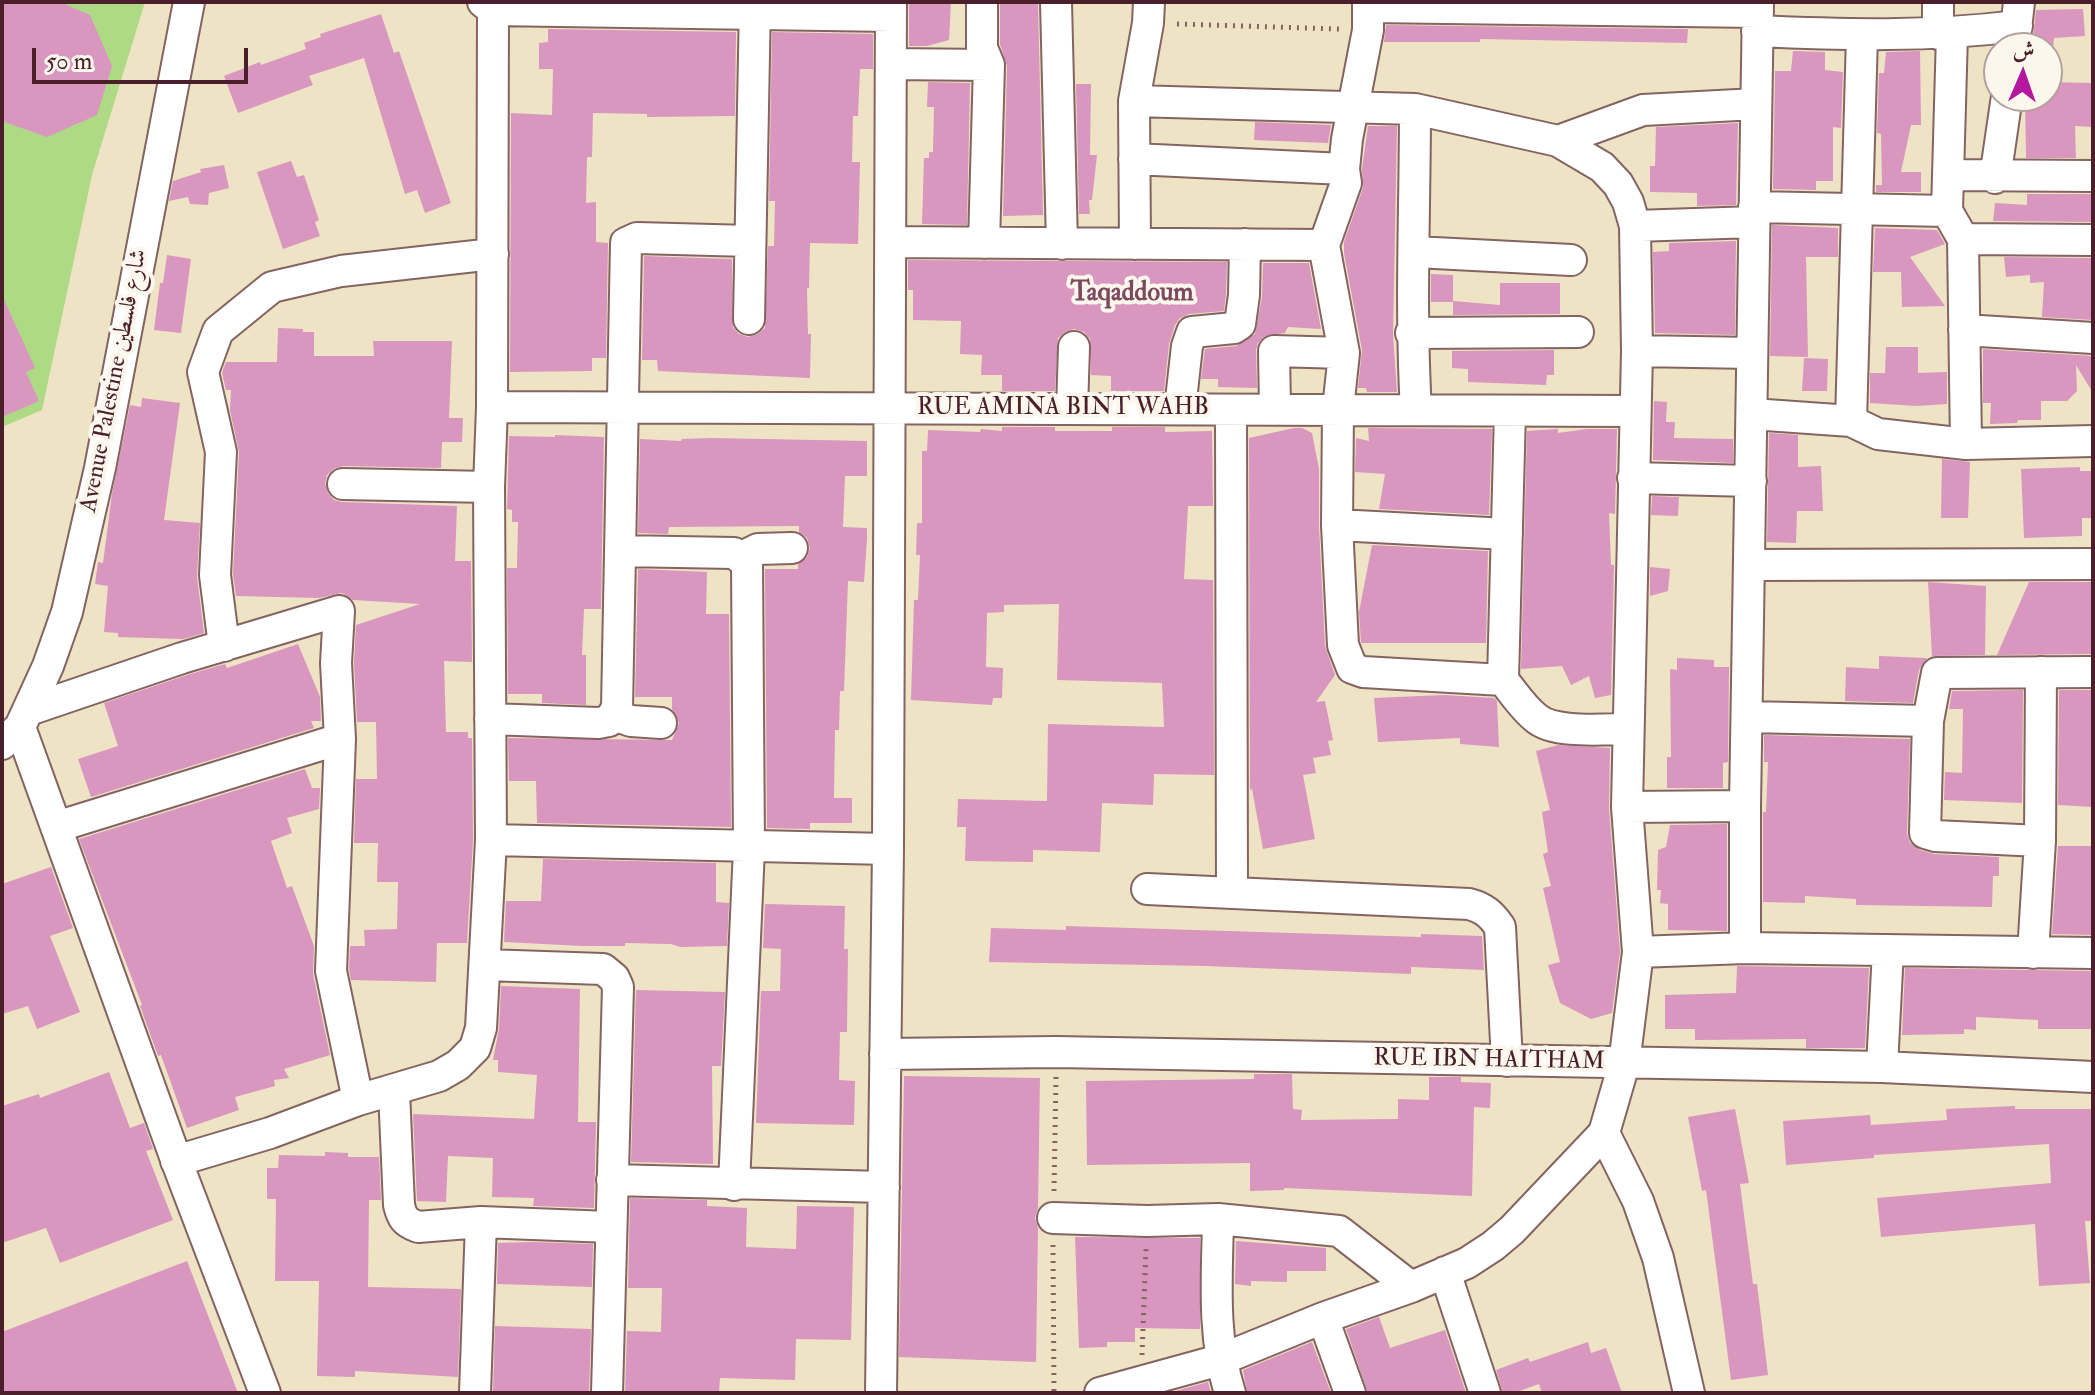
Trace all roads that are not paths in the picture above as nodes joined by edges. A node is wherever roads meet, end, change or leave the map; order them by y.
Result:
1 (189, 2) edge
2 (982, 2) edge
3 (1056, 2) edge
4 (1938, 2) edge
5 (488, 6) edge
6 (755, 8) edge
7 (891, 9) edge
8 (1148, 13) edge
9 (1368, 13) edge
10 (1757, 15) edge
11 (2017, 25) edge
12 (1945, 34) junction
13 (1862, 36) junction
14 (891, 64) junction
15 (989, 65) junction
16 (1134, 101) junction
17 (1756, 104) junction
18 (1354, 109) junction
19 (1415, 109) junction
20 (2005, 112) edge
21 (1558, 141) junction
22 (1134, 159) junction
23 (1344, 169) junction
24 (1950, 175) junction
25 (2093, 176) edge
26 (1995, 178) junction
27 (1858, 210) junction
28 (1947, 211) junction
29 (1754, 215) junction
30 (1635, 226) junction
31 (1963, 239) junction
32 (2093, 240) edge
33 (750, 241) junction
34 (892, 242) junction
35 (984, 243) junction
36 (1062, 244) junction
37 (1135, 244) junction
38 (1245, 244) junction
39 (1324, 245) junction
40 (1415, 252) junction
41 (493, 254) junction
42 (1571, 260) dead end
43 (749, 319) dead end
44 (1964, 330) junction
45 (1578, 332) dead end
46 (1411, 333) junction
47 (2093, 338) edge
48 (1074, 347) dead end
49 (1637, 351) junction
50 (1344, 353) junction
51 (1752, 353) junction
52 (492, 407) junction
53 (624, 407) junction
54 (889, 408) junction
55 (1072, 409) junction
56 (1180, 409) junction
57 (1275, 409) junction
58 (1338, 409) junction
59 (1416, 410) junction
60 (1231, 411) junction
61 (1510, 411) junction
62 (1635, 411) junction
63 (1752, 414) junction
64 (1851, 421) junction
65 (2093, 441) edge
66 (1966, 444) junction
67 (1633, 478) junction
68 (1751, 481) junction
69 (343, 484) dead end
70 (489, 487) junction
71 (1337, 525) junction
72 (1507, 534) junction
73 (792, 548) dead end
74 (620, 551) junction
75 (742, 557) junction
76 (2093, 564) edge
77 (1749, 565) junction
78 (224, 646) junction
79 (2041, 672) junction
80 (2093, 672) edge
81 (1503, 680) junction
82 (614, 715) junction
83 (1748, 717) junction
84 (490, 719) junction
85 (1928, 721) junction
86 (661, 723) dead end
87 (17, 727) edge
88 (1628, 729) junction
89 (340, 739) junction
90 (1745, 806) junction
91 (1627, 807) junction
92 (56, 827) junction
93 (491, 840) junction
94 (2040, 841) junction
95 (749, 848) junction
96 (888, 849) junction
97 (1147, 889) dead end
98 (1232, 893) junction
99 (1745, 948) junction
100 (1888, 950) junction
101 (1638, 952) junction
102 (2033, 953) junction
103 (2093, 953) edge
104 (485, 965) junction
105 (885, 1054) junction
106 (1507, 1061) junction
107 (1624, 1064) junction
108 (1882, 1067) junction
109 (2093, 1077) edge
110 (394, 1091) junction
111 (358, 1100) junction
112 (1604, 1133) junction
113 (176, 1161) junction
114 (612, 1180) junction
115 (734, 1185) junction
116 (884, 1187) junction
117 (1053, 1218) dead end
118 (1218, 1219) junction
119 (481, 1222) junction
120 (610, 1227) junction
121 (1445, 1272) junction
122 (1411, 1287) junction
123 (1323, 1318) junction
124 (1220, 1360) junction
125 (265, 1393) edge
126 (475, 1393) edge
127 (607, 1393) edge
128 (881, 1393) edge
129 (1102, 1393) edge
130 (1230, 1393) edge
131 (1350, 1393) edge
132 (1485, 1393) edge
133 (1689, 1393) edge

1 - 87 street, Avenue Palestine شارع فلسطين
2 - 15 street
3 - 36 street
4 - 12 street
5 - 6 street
5 - 41 street
6 - 7 street
6 - 33 street
7 - 14 street
8 - 16 street
9 - 10 street
9 - 18 street
10 - 13 street
10 - 17 street
11 - 12 street
12 - 13 street
12 - 24 street
13 - 27 street
14 - 15 street
14 - 34 street
15 - 35 street
16 - 18 street
16 - 22 street
17 - 21 street
17 - 29 street
18 - 19 street
18 - 23 street
19 - 21 street
19 - 40 street
20 - 26 street
21 - 30 street
22 - 23 street
22 - 37 street
23 - 39 street
24 - 26 street
24 - 28 street
25 - 26 street
27 - 28 street
27 - 29 street
27 - 64 street
28 - 31 street
29 - 30 street
29 - 51 street
30 - 49 street
31 - 32 street
31 - 44 street
33 - 43 street
33 - 53 street
34 - 35 street
34 - 54 street
35 - 36 street
36 - 37 street
37 - 38 street
38 - 39 street
38 - 56 street
39 - 50 street
40 - 42 street
40 - 46 street
41 - 52 street
41 - 78 street
44 - 47 street
44 - 66 street
45 - 46 street
46 - 59 street
48 - 55 street
49 - 51 street
49 - 62 street
50 - 57 street
50 - 58 street
51 - 63 street
52 - 53 street, RUE AMINA BINT WAHB
52 - 70 street
53 - 54 street, RUE AMINA BINT WAHB
53 - 74 street
54 - 55 street, RUE AMINA BINT WAHB
54 - 96 street
55 - 56 street, RUE AMINA BINT WAHB
56 - 60 street, RUE AMINA BINT WAHB
57 - 58 street, RUE AMINA BINT WAHB
57 - 60 street, RUE AMINA BINT WAHB
58 - 59 street, RUE AMINA BINT WAHB
58 - 71 street
59 - 61 street, RUE AMINA BINT WAHB
60 - 98 street
61 - 62 street, RUE AMINA BINT WAHB
61 - 72 street
62 - 67 street
63 - 64 street
63 - 68 street
64 - 66 street
65 - 66 street
67 - 68 street
67 - 88 street
68 - 77 street
69 - 70 street
70 - 84 street
71 - 72 street
71 - 81 street
72 - 81 street
73 - 75 street
74 - 75 street
74 - 82 street
75 - 95 street
76 - 77 street
77 - 83 street
78 - 87 street
78 - 89 street
79 - 80 street
79 - 85 street
79 - 94 street
81 - 88 street
82 - 84 street
82 - 86 street
83 - 85 street
83 - 90 street
84 - 93 street
85 - 94 street
87 - 92 street
88 - 91 street
89 - 92 street
89 - 111 street
90 - 91 street
90 - 99 street
91 - 101 street
92 - 113 street
93 - 95 street
93 - 104 street
94 - 102 street
95 - 96 street
95 - 115 street
96 - 105 street
97 - 98 street
98 - 106 street
99 - 100 street
99 - 101 street
100 - 102 street
100 - 108 street
101 - 107 street
102 - 103 street
104 - 110 street
104 - 114 street
105 - 106 street, RUE IBN HAITHAM
105 - 116 street
106 - 107 street, RUE IBN HAITHAM
107 - 108 street, RUE IBN HAITHAM
107 - 112 street
108 - 109 street, RUE IBN HAITHAM
110 - 111 street
110 - 119 street
111 - 113 street
112 - 121 street
112 - 133 street
113 - 125 street
114 - 115 street
114 - 120 street
115 - 116 street
116 - 128 street
117 - 118 street
118 - 122 street
118 - 124 street
119 - 120 street
119 - 126 street
120 - 127 street
121 - 122 street
121 - 132 street
122 - 123 street
123 - 124 street
123 - 131 street
124 - 129 street
124 - 130 street

